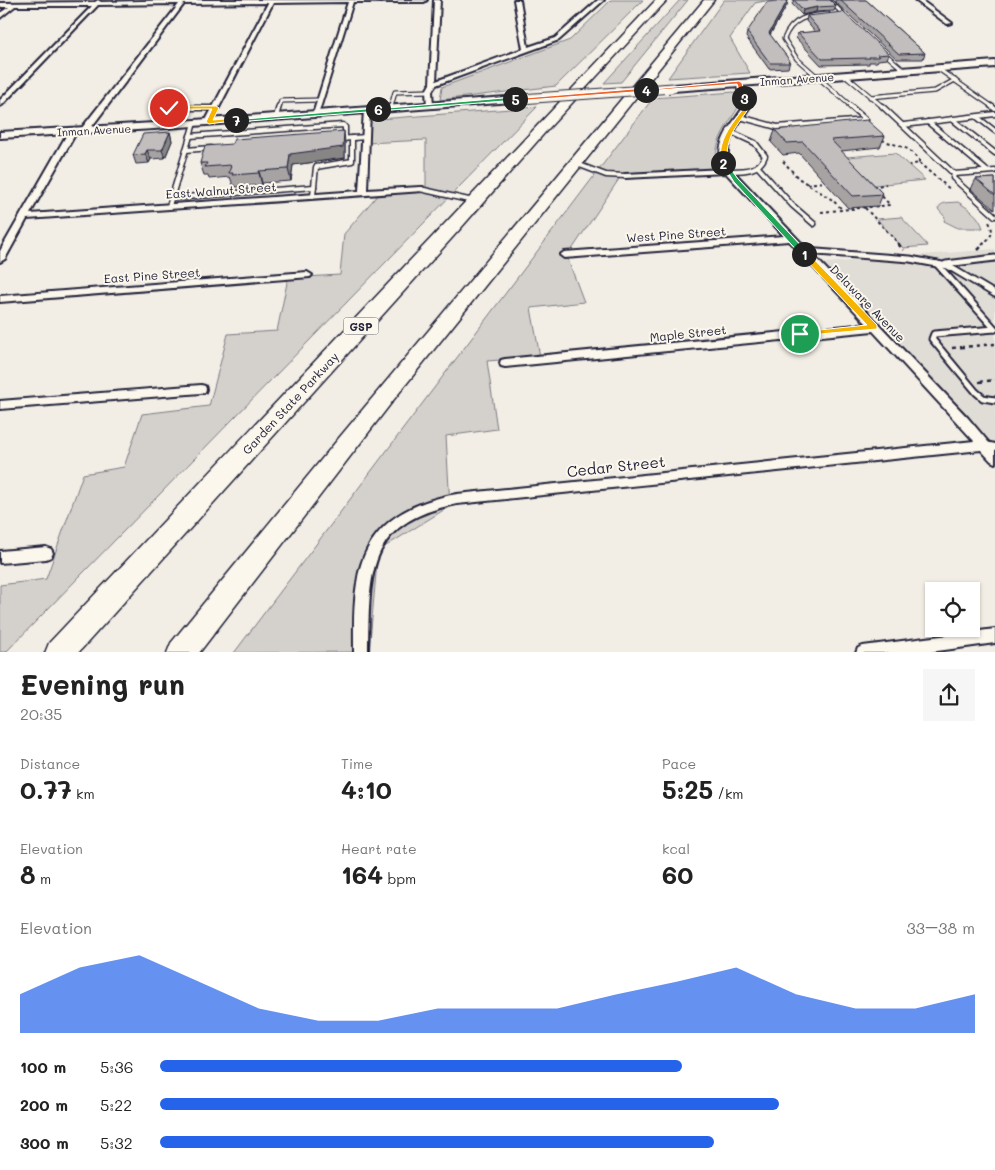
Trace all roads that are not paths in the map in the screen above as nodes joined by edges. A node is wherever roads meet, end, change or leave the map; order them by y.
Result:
1 (19, 0) edge
2 (351, 0) edge
3 (424, 0) edge
4 (436, 0) edge
5 (517, 0) edge
6 (601, 0) edge
7 (662, 0) edge
8 (709, 0) edge
9 (918, 0) edge
10 (271, 1) edge
11 (829, 1) edge
12 (99, 2) edge
13 (184, 2) edge
14 (0, 5) edge
15 (13, 5) junction
16 (832, 14) edge
17 (838, 14) edge
18 (843, 14) junction
19 (0, 16) edge
20 (850, 21) edge
21 (949, 23) dead end
22 (878, 47) edge
23 (526, 51) junction
24 (995, 64) edge
25 (937, 68) junction
26 (905, 71) junction
27 (845, 75) junction
28 (818, 77) junction
29 (955, 80) junction
30 (739, 83) junction
31 (433, 84) junction
32 (429, 91) junction
33 (869, 97) junction
34 (320, 100) junction
35 (0, 104) edge
36 (430, 106) junction
37 (169, 108) dead end
38 (216, 108) junction
39 (391, 108) junction
40 (994, 108) edge
41 (367, 110) junction
42 (316, 114) junction
43 (995, 114) edge
44 (976, 116) junction
45 (276, 117) junction
46 (740, 117) junction
47 (952, 119) junction
48 (209, 122) junction
49 (928, 122) junction
50 (194, 123) junction
51 (904, 125) junction
52 (84, 130) junction
53 (995, 130) edge
54 (72, 131) junction
55 (730, 131) junction
56 (0, 136) edge
57 (190, 136) junction
58 (366, 137) junction
59 (345, 138) junction
60 (352, 138) junction
61 (335, 139) edge
62 (216, 148) edge
63 (186, 150) junction
64 (995, 154) edge
65 (577, 164) junction
66 (758, 167) junction
67 (728, 171) junction
68 (987, 171) junction
69 (995, 171) edge
70 (954, 174) junction
71 (625, 176) joint
72 (420, 189) joint
73 (314, 192) junction
74 (363, 193) junction
75 (171, 202) junction
76 (476, 202) junction
77 (995, 216) edge
78 (24, 217) junction
79 (814, 224) dead end
80 (789, 238) junction
81 (801, 251) junction
82 (564, 255) dead end
83 (995, 258) edge
84 (0, 259) edge
85 (937, 264) junction
86 (943, 265) junction
87 (307, 275) dead end
88 (995, 294) edge
89 (0, 299) edge
90 (874, 327) junction
91 (995, 329) edge
92 (505, 363) dead end
93 (201, 389) dead end
94 (995, 400) edge
95 (0, 405) edge
96 (990, 446) edge
97 (995, 458) edge
98 (46, 553) dead end
99 (0, 557) edge
100 (995, 636) edge
101 (59, 652) edge
102 (181, 652) edge
103 (361, 652) edge
104 (863, 652) edge

1 - 15 street
2 - 3 street
2 - 10 street
2 - 34 street
4 - 31 street
5 - 23 street
6 - 23 street
7 - 76 highway, Garden State Parkway / GSP
8 - 65 highway
9 - 21 street
10 - 13 street
10 - 38 street
11 - 18 lane
12 - 13 street
12 - 15 street
12 - 35 street
13 - 52 street
14 - 15 street
15 - 19 street
16 - 28 lane
17 - 18 lane
18 - 20 lane
22 - 26 lane
23 - 31 street
24 - 25 main road, Inman Avenue
25 - 26 main road, Inman Avenue
25 - 29 lane
26 - 27 main road, Inman Avenue
27 - 28 main road, Inman Avenue
27 - 33 lane
28 - 30 main road, Inman Avenue
28 - 46 lane
29 - 33 lane
29 - 40 lane
30 - 36 main road, Inman Avenue, bridge
30 - 46 street
31 - 32 street
32 - 36 street
32 - 39 lane
33 - 51 lane
34 - 42 street
34 - 45 lane
36 - 39 main road, Inman Avenue
37 - 38 lane
38 - 48 street
39 - 41 main road, Inman Avenue
41 - 42 main road, Inman Avenue
41 - 58 street
42 - 45 main road, Inman Avenue
43 - 44 lane
44 - 47 lane
44 - 53 lane
45 - 48 main road, Inman Avenue
46 - 55 street
47 - 49 lane
47 - 64 lane
48 - 50 main road, Inman Avenue
49 - 51 lane
49 - 68 lane
50 - 52 main road, Inman Avenue
50 - 57 lane
51 - 70 lane
52 - 54 main road, Inman Avenue
54 - 56 main road, Inman Avenue
54 - 78 street
55 - 66 lane
55 - 67 street
57 - 59 lane
57 - 63 lane
58 - 60 lane
58 - 74 street
59 - 60 lane
59 - 61 lane
60 - 73 lane
62 - 63 lane
63 - 75 lane
65 - 71 lane
65 - 102 highway
66 - 67 lane
66 - 79 lane
67 - 71 street
67 - 80 street, Delaware Avenue
68 - 69 lane
68 - 70 lane
70 - 77 lane
72 - 74 street, East Walnut Street
72 - 76 lane
73 - 74 street, East Walnut Street
73 - 75 street, East Walnut Street
75 - 78 street, East Walnut Street
76 - 101 highway, Garden State Parkway / GSP
78 - 84 street
80 - 81 street, Delaware Avenue
80 - 82 street, West Pine Street
81 - 85 lane
81 - 90 street, Delaware Avenue
83 - 86 lane
85 - 86 lane
85 - 91 lane
86 - 88 lane
87 - 89 street, East Pine Street
90 - 92 street, Maple Street
90 - 96 street, Delaware Avenue
91 - 94 lane
93 - 95 street
96 - 97 street, Delaware Avenue
96 - 103 street, Cedar Street
98 - 99 street
100 - 104 street

